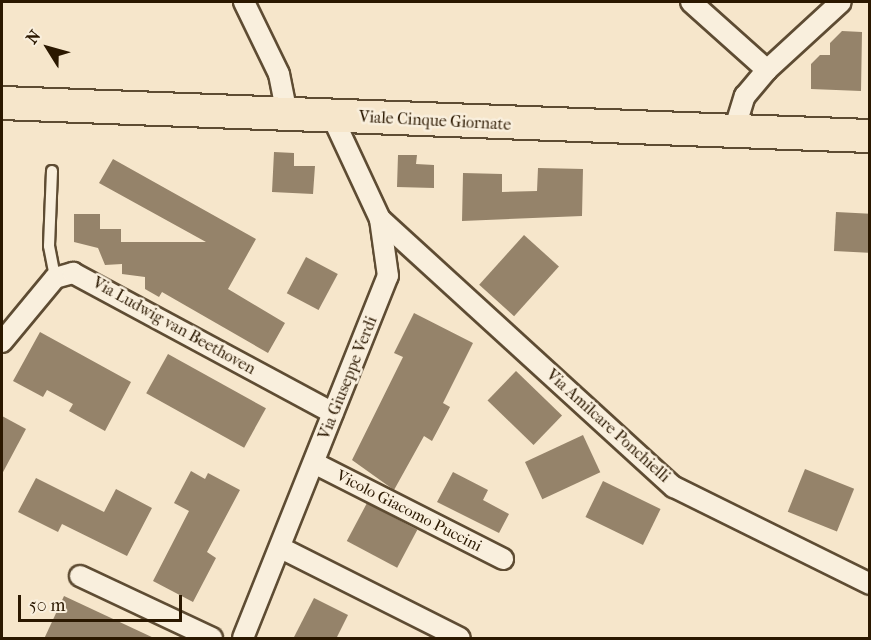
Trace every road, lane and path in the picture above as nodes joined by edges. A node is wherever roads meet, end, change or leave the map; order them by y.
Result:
1 (244, 2) edge
2 (691, 2) edge
3 (841, 2) edge
4 (767, 70) junction
5 (2, 103) edge
6 (286, 114) junction
7 (332, 116) junction
8 (734, 131) junction
9 (870, 136) edge
10 (52, 171) dead end
11 (380, 219) junction
12 (55, 278) junction
13 (2, 342) edge
14 (333, 413) junction
15 (314, 463) junction
16 (281, 548) junction
17 (503, 559) dead end
18 (80, 576) dead end
19 (870, 584) edge
20 (212, 639) edge
21 (243, 639) edge
22 (460, 639) edge

1 - 6 street
2 - 4 street
3 - 4 street
4 - 8 street
5 - 6 main road, Viale Cinque Giornate
6 - 7 main road, Viale Cinque Giornate
7 - 8 main road, Viale Cinque Giornate
7 - 11 street, Via Giuseppe Verdi
8 - 9 main road, Viale Cinque Giornate
10 - 12 lane
11 - 14 street, Via Giuseppe Verdi
11 - 19 street, Via Amilcare Ponchielli
12 - 13 street
12 - 14 street, Via Ludwig van Beethoven
14 - 15 street, Via Giuseppe Verdi
15 - 16 street, Via Giuseppe Verdi
15 - 17 street, Vicolo Giacomo Puccini
16 - 21 street, Via Giuseppe Verdi
16 - 22 street
18 - 20 street

